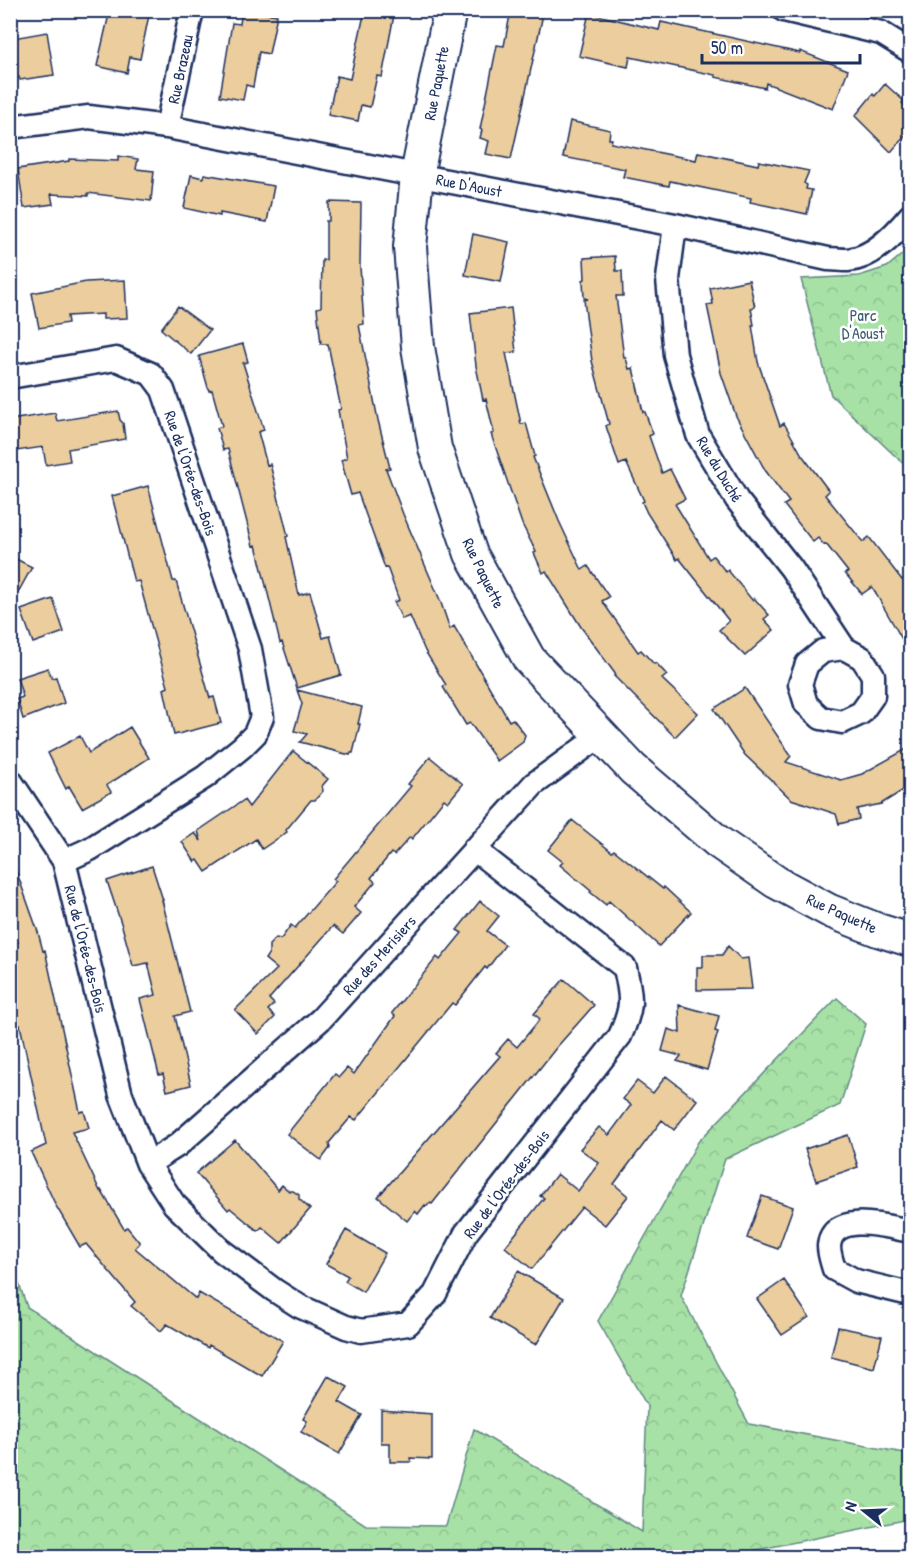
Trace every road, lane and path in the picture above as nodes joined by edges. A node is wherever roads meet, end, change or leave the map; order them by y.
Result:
1 (192, 10) edge
2 (450, 10) edge
3 (784, 10) edge
4 (910, 51) edge
5 (10, 127) edge
6 (167, 127) junction
7 (417, 175) junction
8 (910, 216) edge
9 (675, 225) junction
10 (10, 377) edge
11 (844, 648) dead end
12 (600, 736) junction
13 (10, 780) edge
14 (474, 849) junction
15 (64, 861) junction
16 (910, 940) edge
17 (148, 1164) junction
18 (910, 1231) edge
19 (910, 1294) edge

1 - 6 street, Rue Brazeau
2 - 7 street, Rue Paquette
3 - 4 street
5 - 6 street, Rue D'Aoust
6 - 7 street, Rue D'Aoust
7 - 9 street, Rue D'Aoust
7 - 12 street, Rue Paquette
8 - 9 street, Rue D'Aoust
9 - 11 street, Rue du Duché
10 - 15 street, Rue de l'Orée-des-Bois
12 - 14 street, Rue des Merisiers
12 - 16 street, Rue Paquette
13 - 15 street, Rue de l'Orée-des-Bois
14 - 17 street, Rue des Merisiers
14 - 17 street, Rue de l'Orée-des-Bois
15 - 17 street, Rue de l'Orée-des-Bois
18 - 19 street

